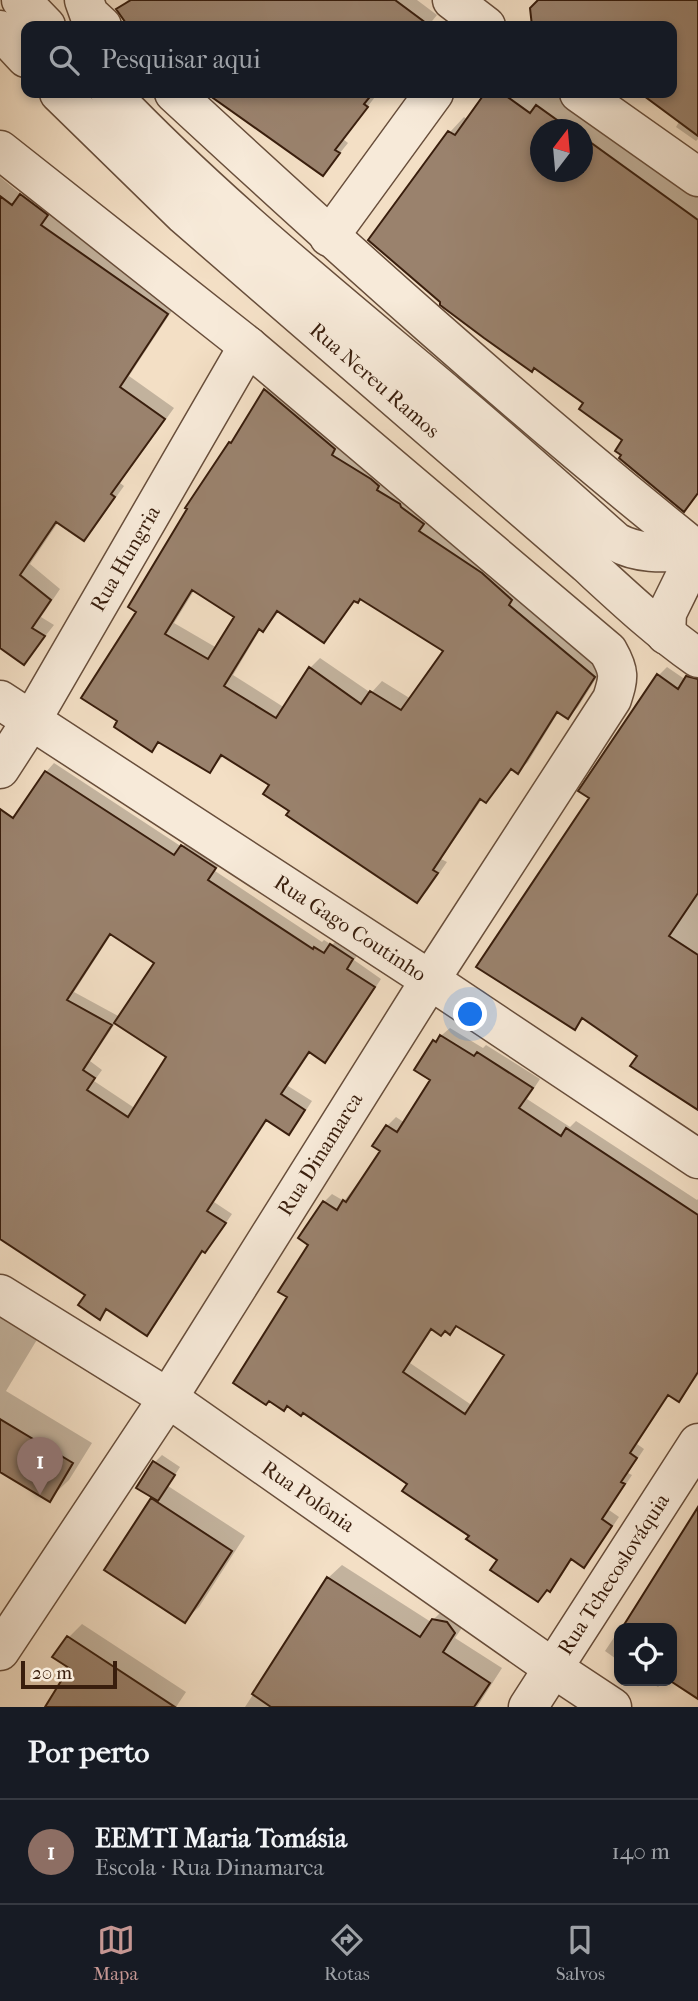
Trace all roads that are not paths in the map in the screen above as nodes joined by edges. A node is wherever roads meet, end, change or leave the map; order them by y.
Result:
1 (21, 0) edge
2 (85, 0) edge
3 (452, 0) edge
4 (489, 19) edge
5 (41, 21) edge
6 (97, 21) edge
7 (0, 30) edge
8 (21, 53) edge
9 (64, 98) edge
10 (115, 98) edge
11 (179, 98) edge
12 (430, 98) edge
13 (586, 98) edge
14 (0, 149) edge
15 (698, 177) edge
16 (329, 237) junction
17 (248, 346) junction
18 (597, 549) junction
19 (698, 550) edge
20 (666, 635) junction
21 (698, 658) edge
22 (15, 711) edge
23 (0, 769) edge
24 (430, 980) junction
25 (698, 1159) edge
26 (0, 1294) edge
27 (168, 1398) junction
28 (698, 1443) edge
29 (0, 1651) edge
30 (553, 1668) junction
31 (528, 1707) edge
32 (612, 1707) edge

1 - 5 street
2 - 6 street
3 - 4 street
7 - 8 street
9 - 18 street, Rua Nereu Ramos
10 - 18 street, Rua Nereu Ramos
11 - 16 street
12 - 16 street
13 - 15 street
14 - 17 street
16 - 19 street
17 - 22 street, Rua Hungria
17 - 24 street, Rua Dinamarca
18 - 19 street
18 - 20 street, Rua Nereu Ramos
19 - 20 street
20 - 21 street, Rua Nereu Ramos
22 - 23 street, Rua Hungria
22 - 24 street, Rua Gago Coutinho
24 - 25 street, Rua Gago Coutinho
24 - 27 street, Rua Dinamarca
26 - 27 street, Rua Polônia
27 - 29 street, Rua Dinamarca
27 - 30 street, Rua Polônia
28 - 30 street, Rua Tchecoslováquia
30 - 31 street, Rua Tchecoslováquia
30 - 32 street, Rua Polônia

